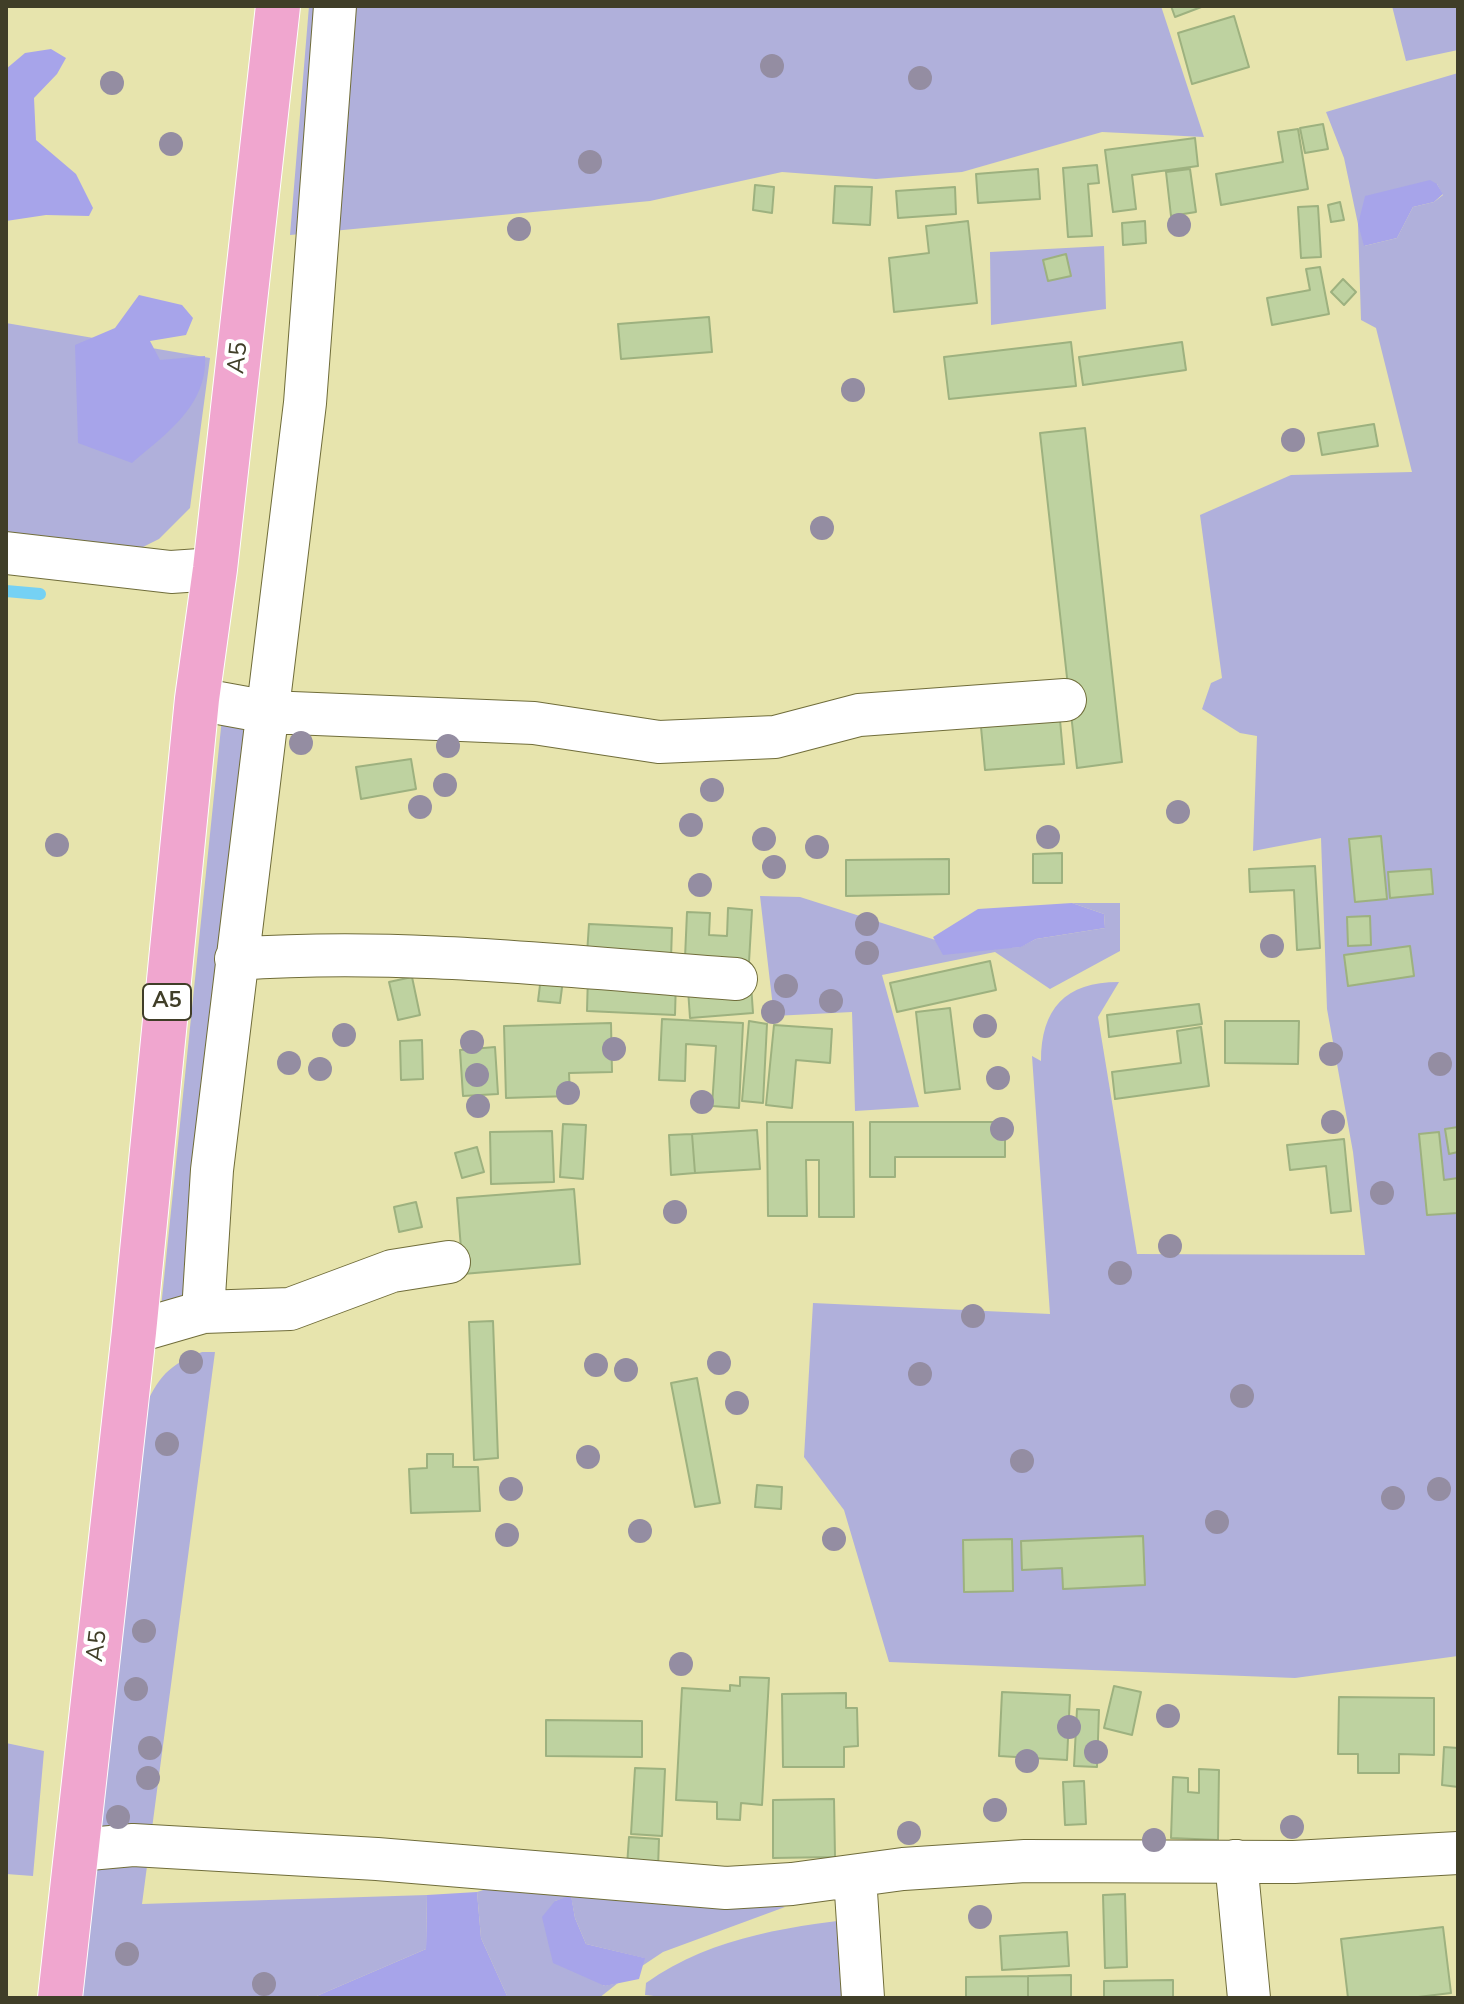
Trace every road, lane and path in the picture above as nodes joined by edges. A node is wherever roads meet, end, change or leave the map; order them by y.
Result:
1 (278, 6) edge
2 (335, 6) edge
3 (6, 553) edge
4 (215, 569) junction
5 (197, 699) junction
6 (1065, 700) dead end
7 (268, 712) junction
8 (236, 959) junction
9 (736, 979) dead end
10 (449, 1262) dead end
11 (203, 1312) junction
12 (134, 1332) junction
13 (78, 1850) junction
14 (1458, 1853) edge
15 (1236, 1861) junction
16 (855, 1877) junction
17 (60, 1998) edge
18 (863, 1998) edge
19 (1249, 1998) edge

1 - 4 highway, A5 / A5
2 - 7 street
3 - 4 street
4 - 5 highway, A5 / A5
5 - 7 street
5 - 12 highway, A5 / A5
6 - 7 street
7 - 8 street
8 - 9 street
8 - 11 street
10 - 11 street
11 - 12 street
12 - 13 highway, A5 / A5
13 - 16 street
13 - 17 highway, A5 / A5
14 - 15 street
15 - 16 street
15 - 19 street
16 - 18 street

